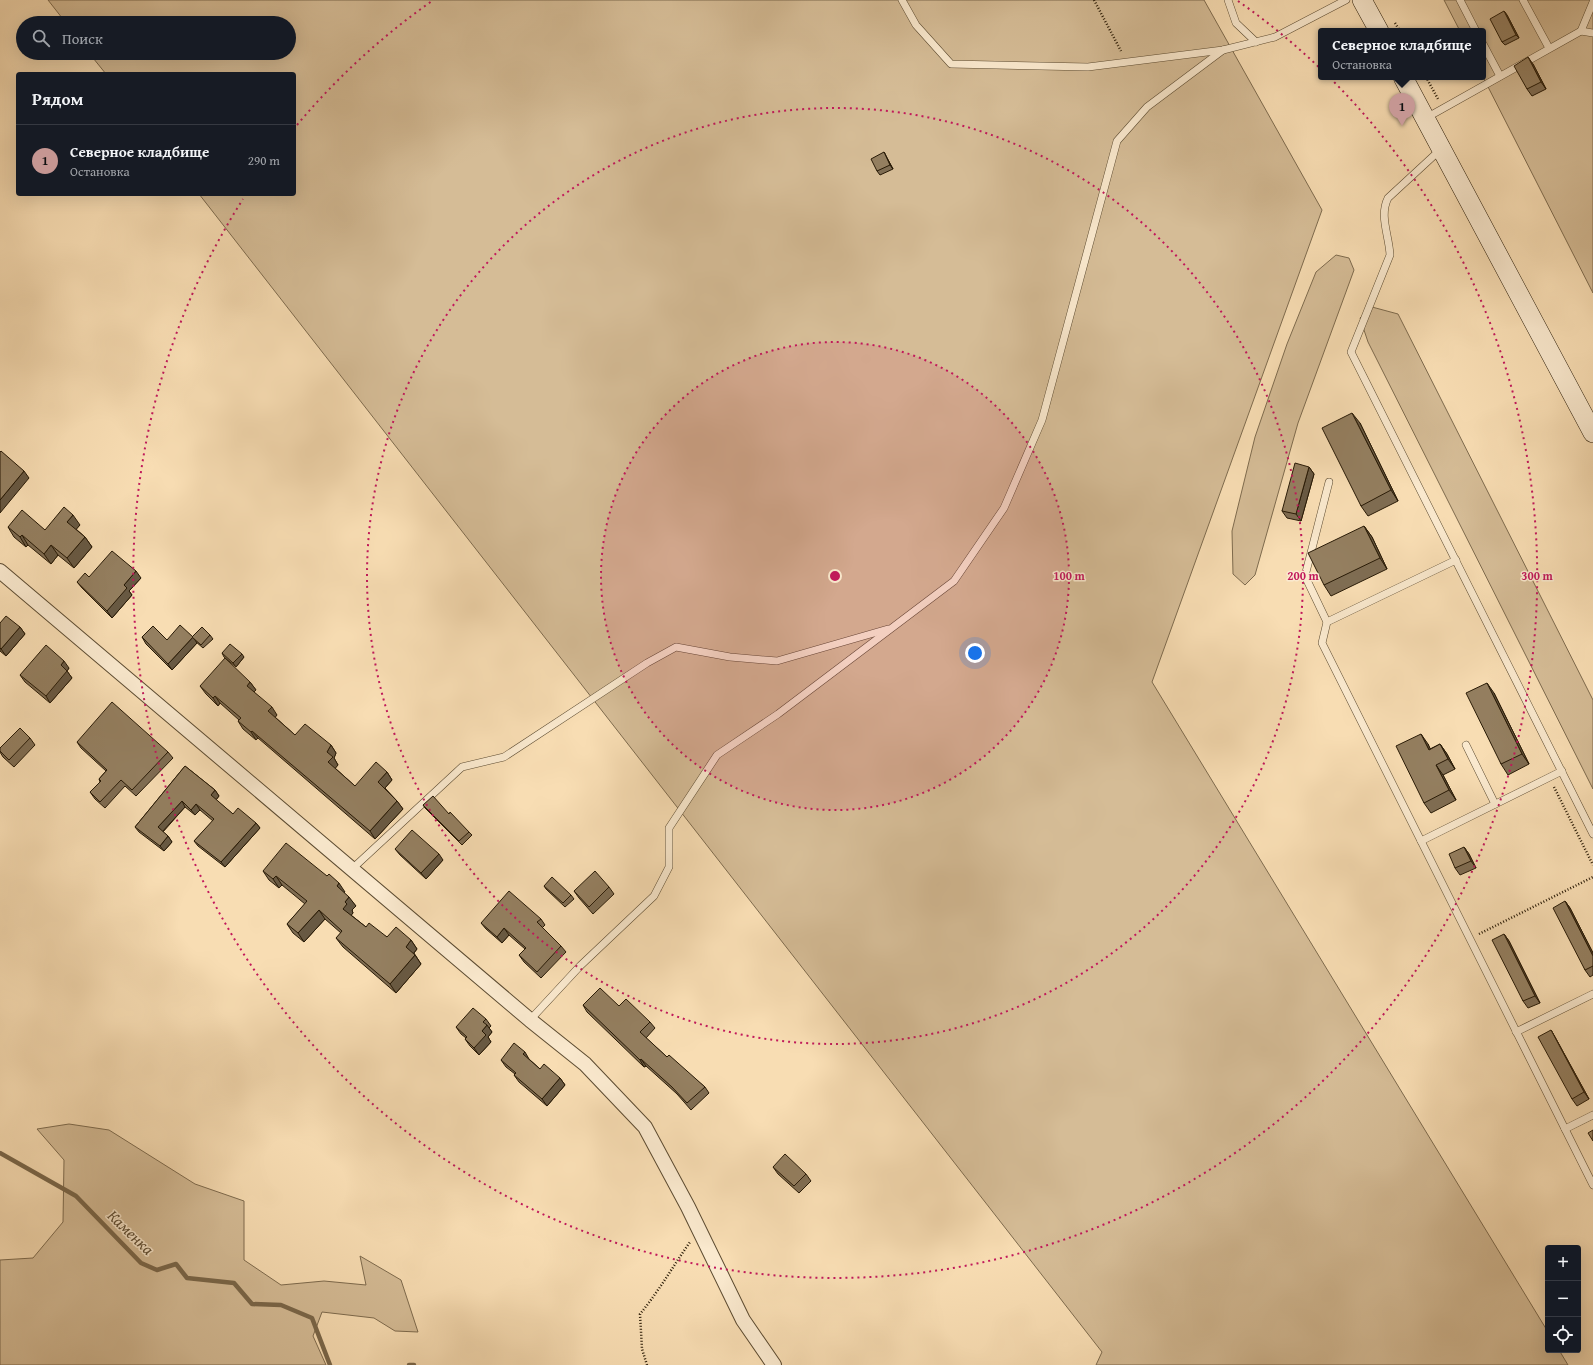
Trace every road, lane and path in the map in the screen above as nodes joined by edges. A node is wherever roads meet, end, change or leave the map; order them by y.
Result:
1 (902, 0) edge
2 (1094, 0) edge
3 (1228, 0) edge
4 (1346, 0) edge
5 (1362, 0) edge
6 (1460, 0) edge
7 (1523, 0) edge
8 (1593, 2) edge
9 (1376, 28) edge
10 (1474, 28) edge
11 (1581, 31) junction
12 (1593, 33) edge
13 (1256, 42) junction
14 (1549, 48) junction
15 (1223, 50) junction
16 (1486, 50) edge
17 (1126, 62) junction
18 (1500, 76) junction
19 (1405, 80) edge
20 (1428, 80) edge
21 (1443, 108) junction
22 (1426, 118) junction
23 (1442, 148) junction
24 (1593, 433) edge
25 (1329, 482) dead end
26 (1456, 560) junction
27 (0, 571) edge
28 (1327, 622) junction
29 (892, 628) junction
30 (1466, 745) dead end
31 (1562, 771) junction
32 (1549, 778) junction
33 (1495, 804) junction
34 (1593, 834) edge
35 (1421, 841) junction
36 (1593, 865) edge
37 (352, 869) junction
38 (1593, 877) edge
39 (1470, 939) junction
40 (1593, 994) edge
41 (530, 1020) junction
42 (1516, 1032) junction
43 (1593, 1115) edge
44 (1565, 1129) junction
45 (1593, 1185) edge
46 (699, 1230) junction
47 (647, 1365) edge
48 (774, 1365) edge

1 - 17 lane
2 - 17 path
3 - 13 lane
4 - 13 lane
5 - 9 main road
6 - 10 lane
7 - 14 lane
8 - 11 lane
11 - 12 lane
11 - 14 lane
13 - 15 lane
14 - 18 lane
15 - 17 lane
15 - 29 lane
16 - 18 lane
18 - 21 lane
19 - 22 main road
20 - 21 path
21 - 22 lane
22 - 23 main road
23 - 24 main road
23 - 26 lane
25 - 28 lane
26 - 28 lane
26 - 31 lane
27 - 37 street
28 - 35 lane
29 - 37 lane
29 - 41 lane
30 - 33 lane
31 - 32 lane
31 - 34 lane
32 - 33 lane
32 - 36 path
33 - 35 lane
35 - 39 lane
37 - 41 street
38 - 39 path
39 - 42 lane
40 - 42 lane
41 - 46 street
42 - 44 lane
43 - 44 lane
44 - 45 lane
46 - 47 path
46 - 48 street

